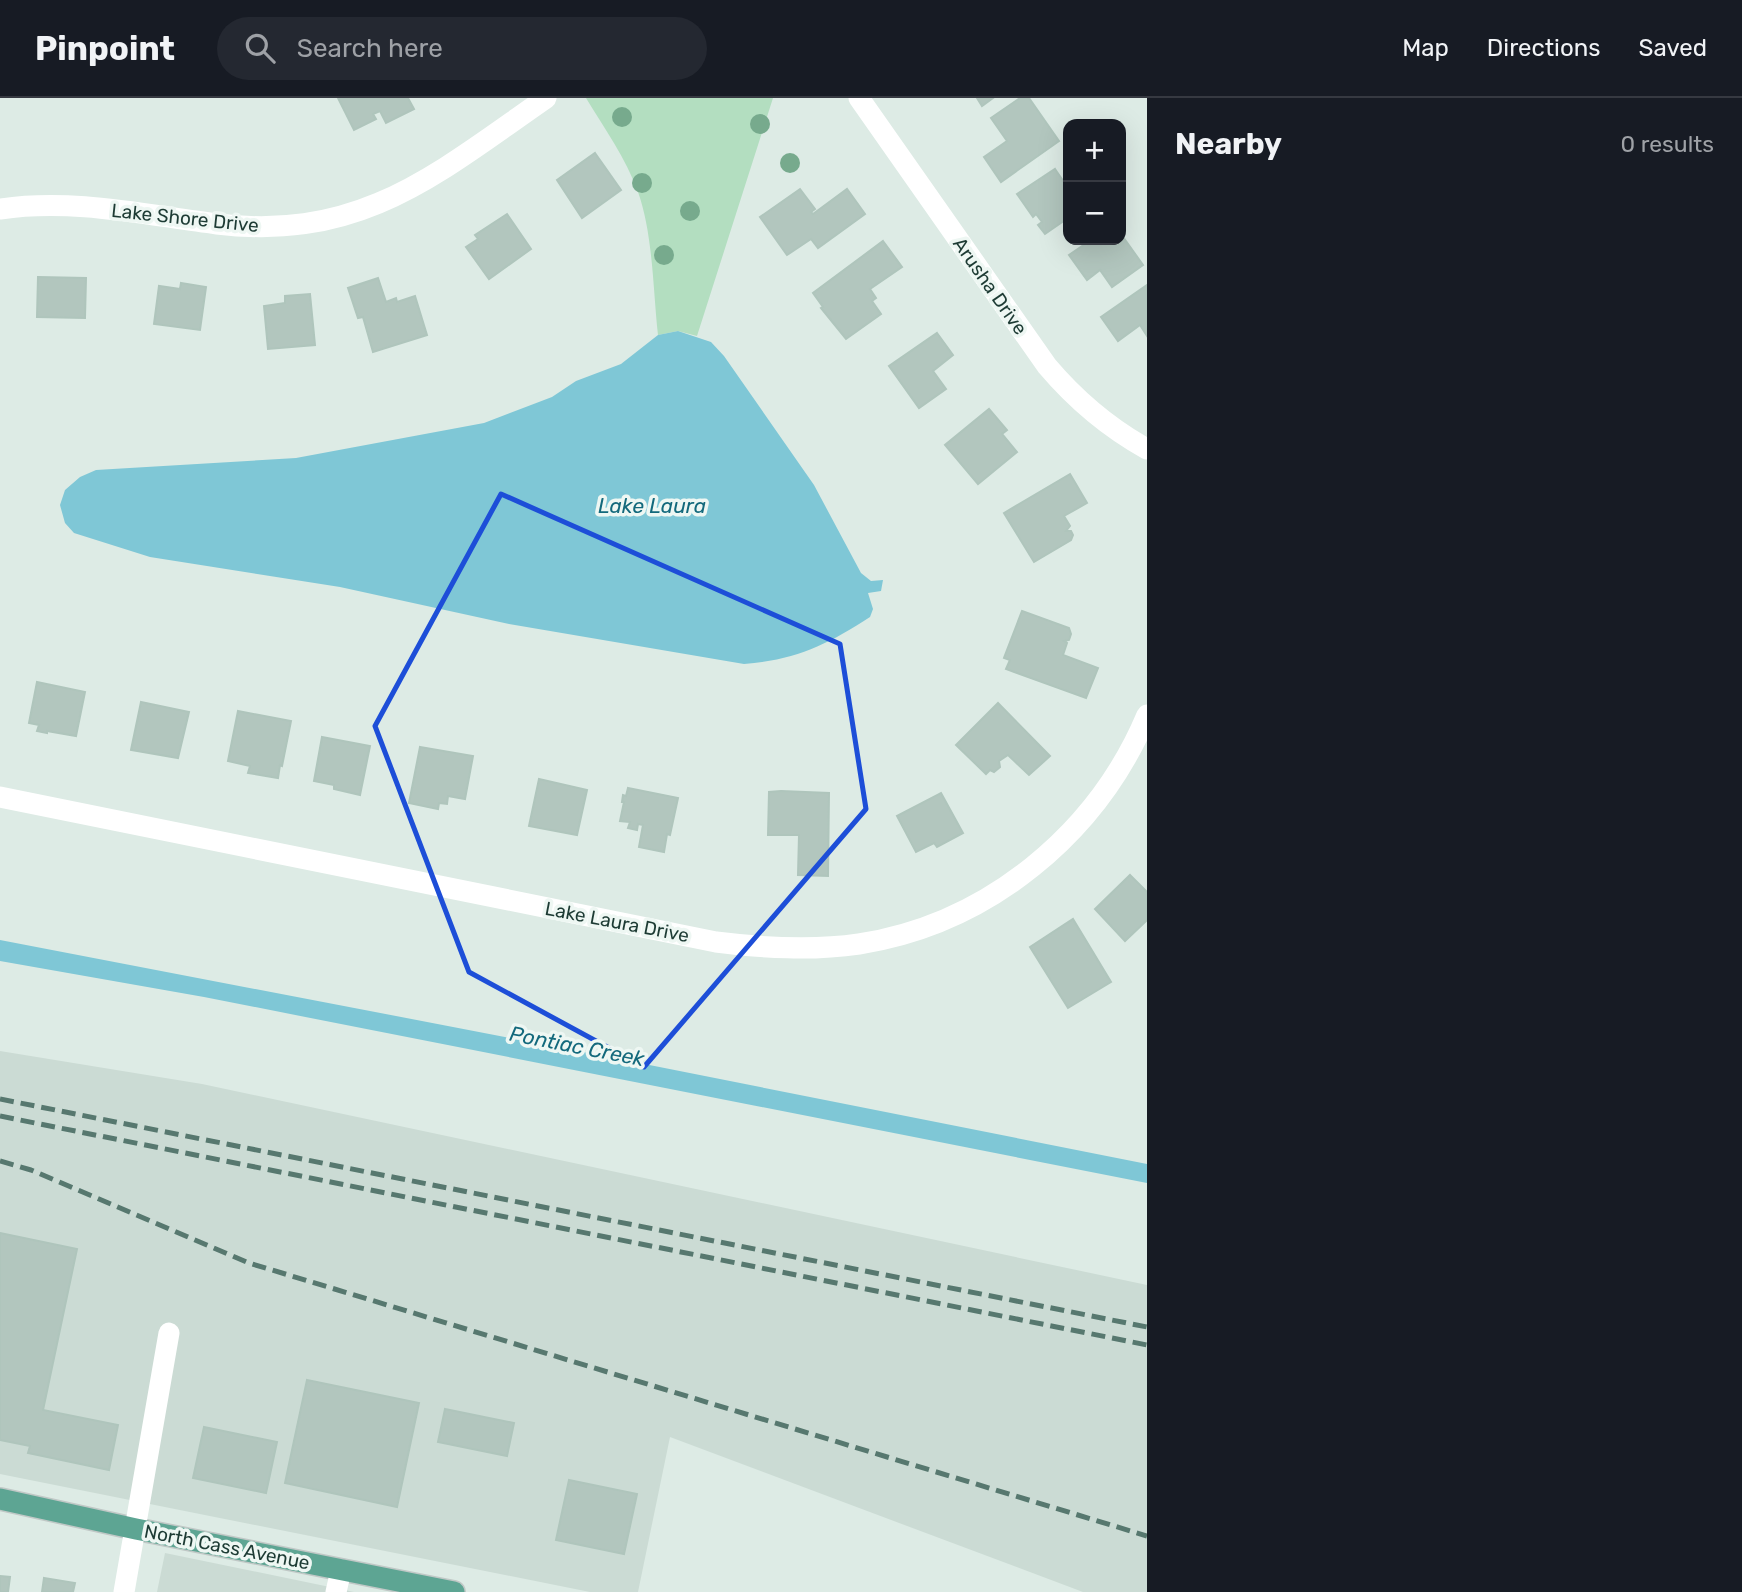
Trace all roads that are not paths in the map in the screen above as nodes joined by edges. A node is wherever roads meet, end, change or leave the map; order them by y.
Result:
1 (546, 98) edge
2 (859, 98) edge
3 (0, 209) edge
4 (1147, 449) edge
5 (1147, 715) edge
6 (0, 797) edge
7 (169, 1334) dead end
8 (0, 1499) edge
9 (136, 1529) junction
10 (341, 1570) junction
11 (124, 1592) edge
12 (336, 1592) edge
13 (454, 1592) edge

1 - 3 street, Lake Shore Drive
2 - 4 street, Arusha Drive
5 - 6 street, Lake Laura Drive
7 - 9 street
8 - 9 main road, North Cass Avenue
9 - 10 main road, North Cass Avenue
9 - 11 street
10 - 12 street
10 - 13 main road, North Cass Avenue

